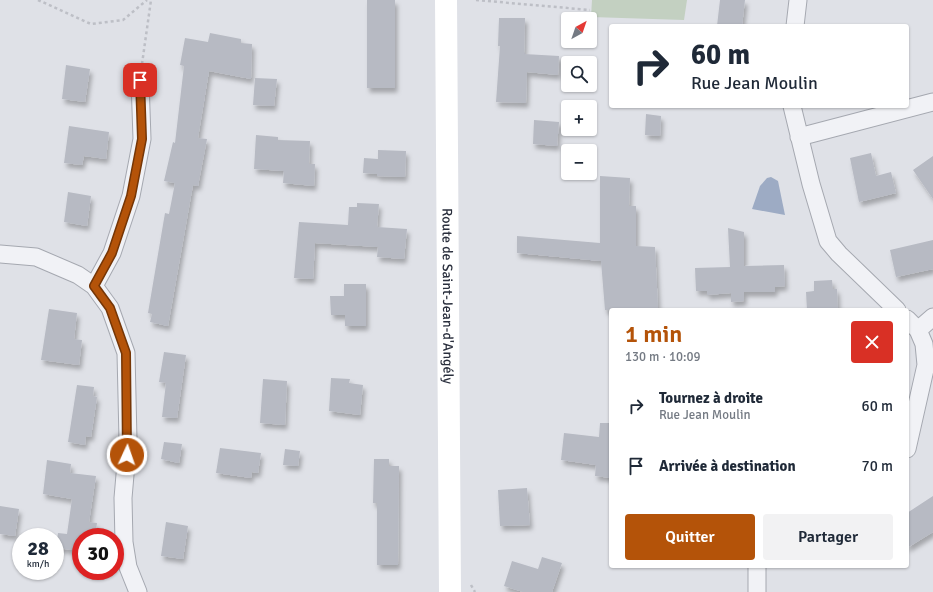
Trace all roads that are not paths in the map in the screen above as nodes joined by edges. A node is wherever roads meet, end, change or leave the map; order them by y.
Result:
1 (446, 0) edge
2 (798, 0) edge
3 (794, 24) edge
4 (140, 80) road end
5 (933, 102) edge
6 (792, 108) edge
7 (799, 137) junction
8 (0, 254) edge
9 (94, 286) junction
10 (895, 308) edge
11 (933, 317) edge
12 (912, 324) edge
13 (909, 440) edge
14 (757, 568) edge
15 (138, 592) edge
16 (450, 592) edge
17 (757, 592) edge

1 - 16 main road, Route de Saint-Jean-d'Angély
2 - 3 street
4 - 9 street
5 - 7 street
6 - 7 street
7 - 10 street
8 - 9 street
9 - 15 street
11 - 12 street
12 - 13 street
14 - 17 street

